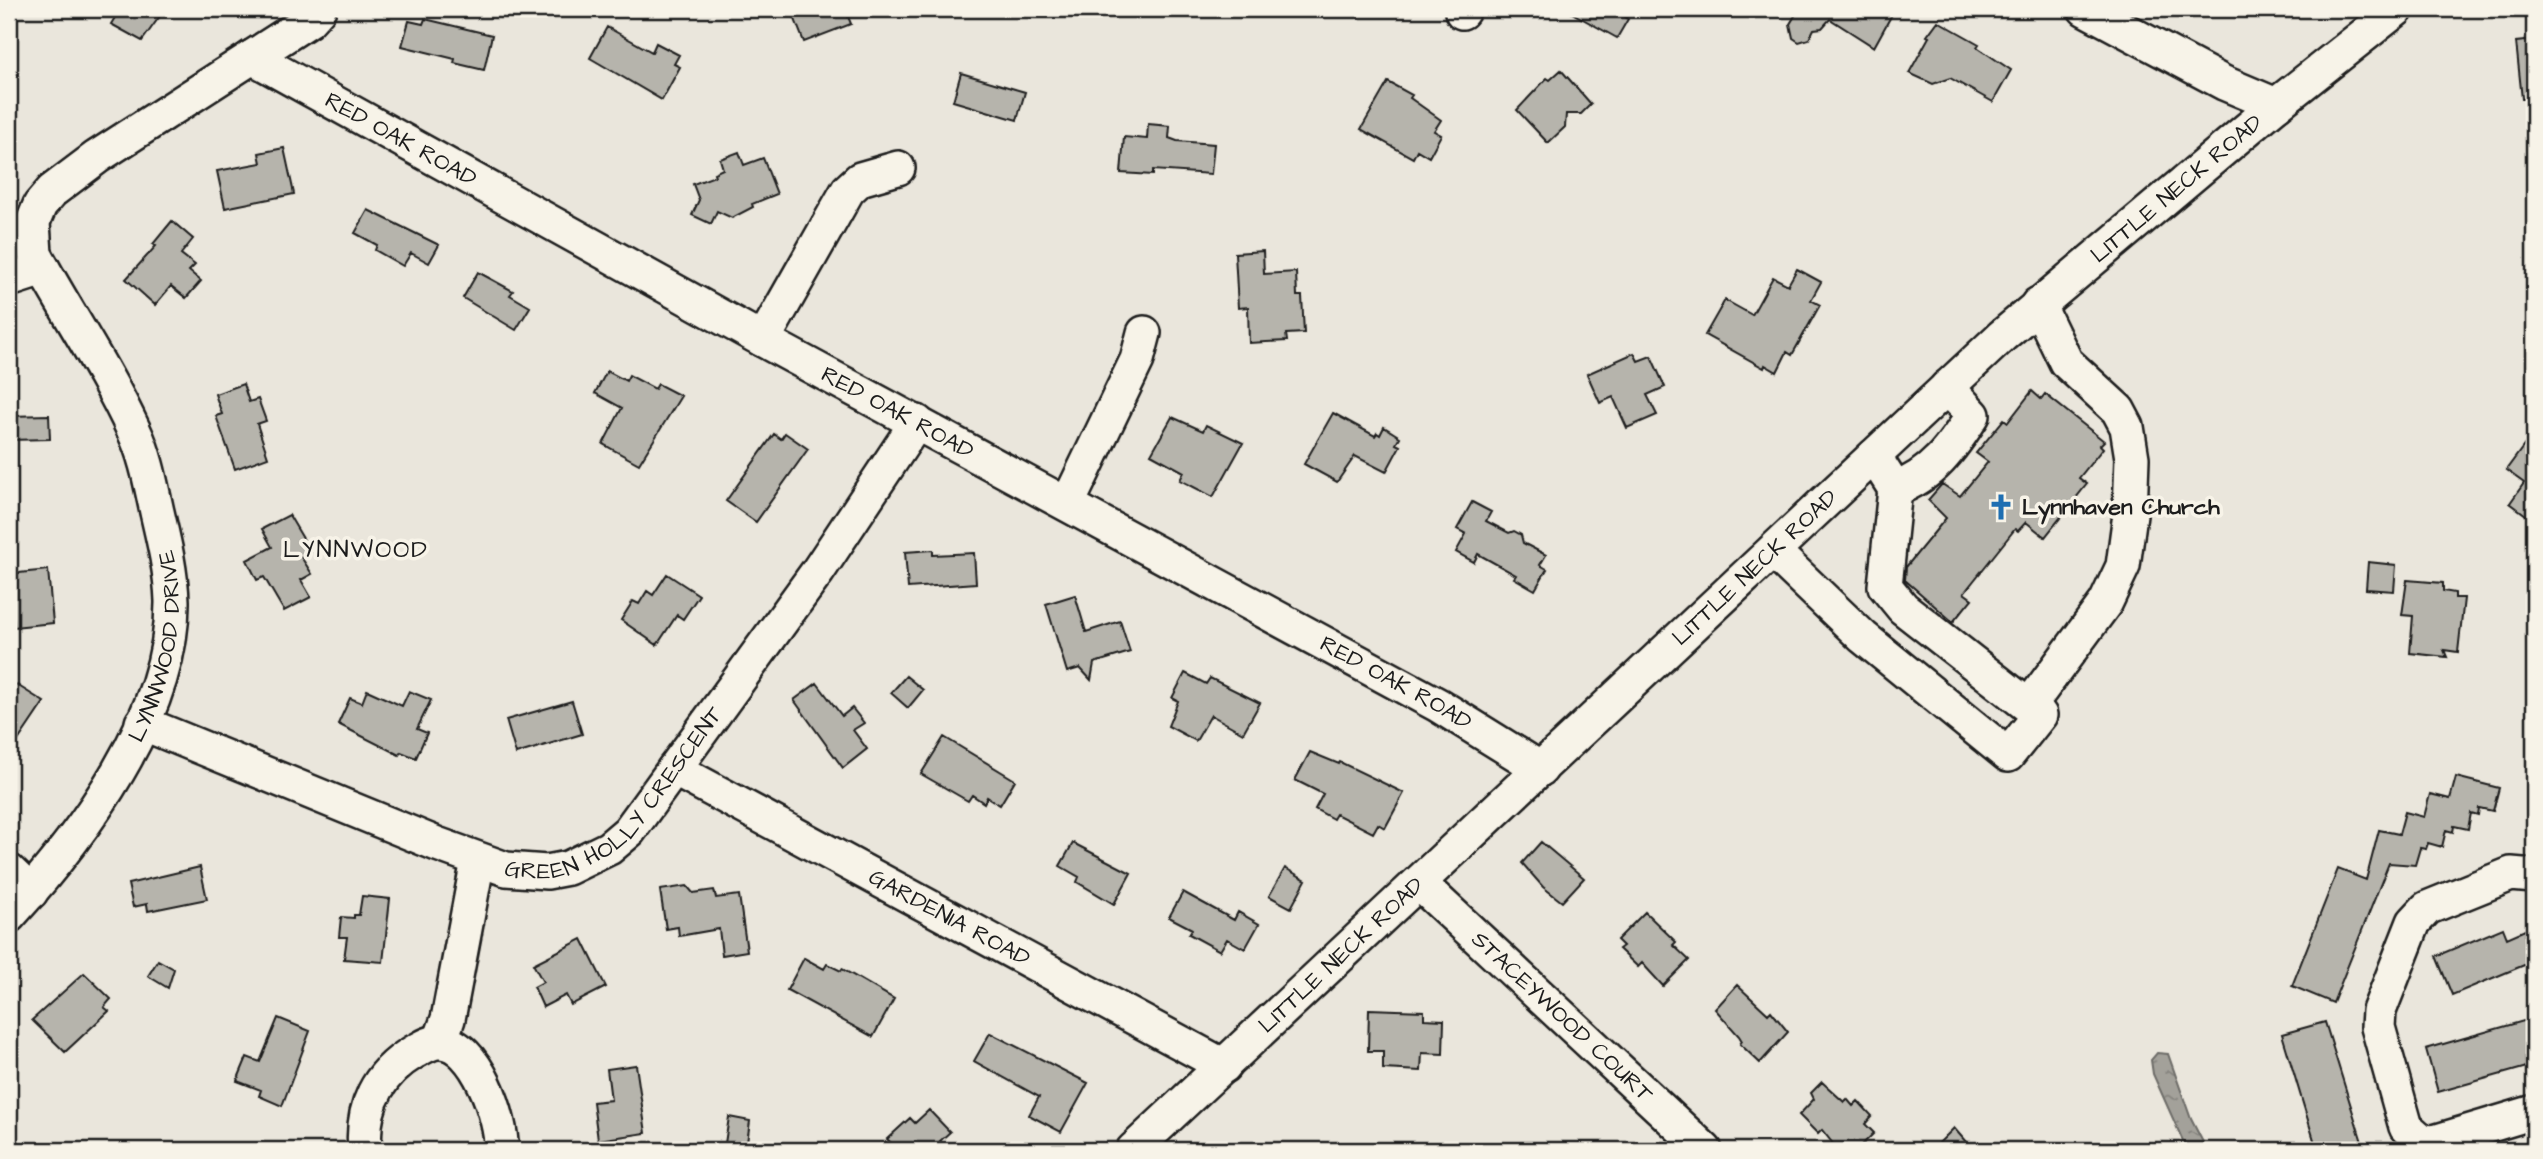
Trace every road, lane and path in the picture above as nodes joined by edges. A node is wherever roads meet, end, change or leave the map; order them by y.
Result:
1 (319, 9) edge
2 (2085, 9) edge
3 (2397, 9) edge
4 (252, 58) junction
5 (2276, 105) junction
6 (898, 168) dead end
7 (43, 269) junction
8 (9, 280) edge
9 (2038, 304) junction
10 (1144, 333) dead end
11 (763, 340) junction
12 (1947, 387) junction
13 (917, 422) junction
14 (1874, 456) junction
15 (1895, 489) junction
16 (1068, 503) junction
17 (1773, 551) junction
18 (2029, 706) junction
19 (142, 723) junction
20 (674, 769) junction
21 (1541, 769) junction
22 (478, 860) junction
23 (2534, 876) edge
24 (20, 881) edge
25 (1419, 883) junction
26 (9, 916) edge
27 (440, 1041) junction
28 (1224, 1066) junction
29 (2534, 1112) edge
30 (365, 1150) edge
31 (501, 1150) edge
32 (1133, 1150) edge
33 (1705, 1150) edge

1 - 4 street, LYNNWOOD DRIVE
2 - 5 street
3 - 5 street, LITTLE NECK ROAD
4 - 7 street, LYNNWOOD DRIVE
4 - 11 street, RED OAK ROAD
5 - 9 street, LITTLE NECK ROAD
6 - 11 street
7 - 8 street
7 - 19 street, LYNNWOOD DRIVE
9 - 12 street, LITTLE NECK ROAD
9 - 18 street
10 - 16 street
11 - 13 street, RED OAK ROAD
12 - 14 street, LITTLE NECK ROAD
12 - 15 street
13 - 16 street, RED OAK ROAD
13 - 20 street, GREEN HOLLY CRESCENT
14 - 15 street
14 - 17 street, LITTLE NECK ROAD
15 - 18 street
16 - 21 street, RED OAK ROAD
17 - 18 street
17 - 21 street, LITTLE NECK ROAD
19 - 22 street, GREEN HOLLY CRESCENT
19 - 24 street, LYNNWOOD DRIVE
20 - 22 street, GREEN HOLLY CRESCENT
20 - 28 street, GARDENIA ROAD
21 - 25 street, LITTLE NECK ROAD
22 - 27 street
23 - 29 street
24 - 26 street, LYNNWOOD DRIVE
25 - 28 street, LITTLE NECK ROAD
25 - 33 street, STACEYWOOD COURT
27 - 30 street
27 - 31 street
28 - 32 street, LITTLE NECK ROAD

